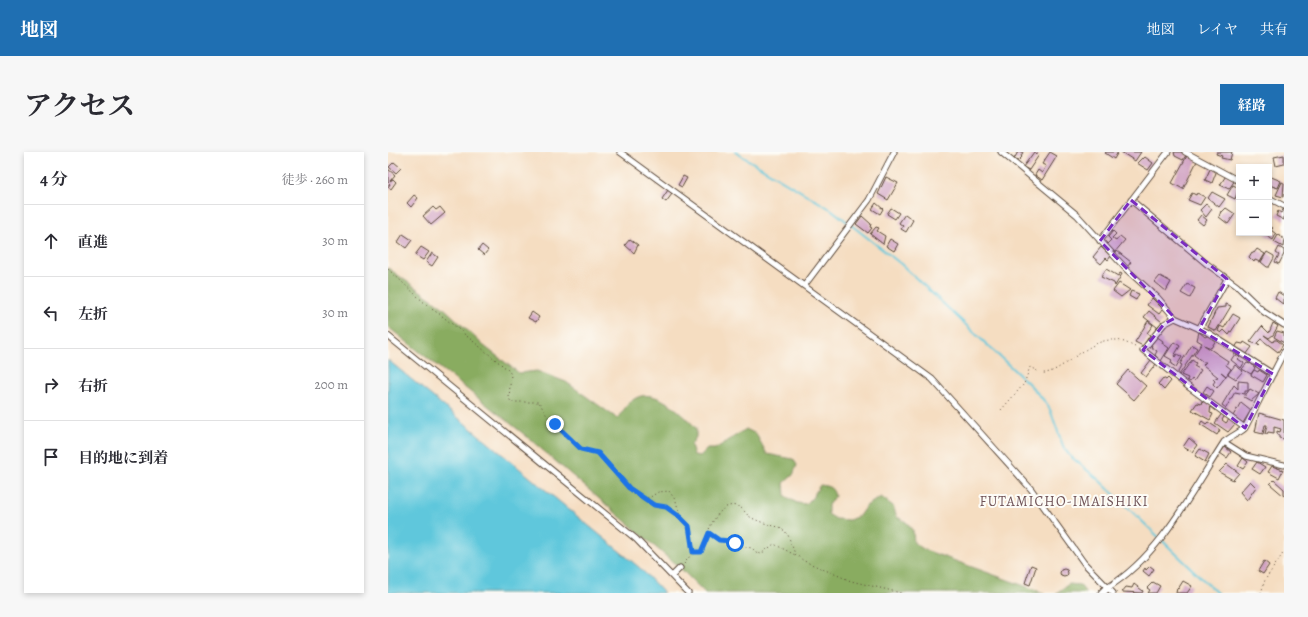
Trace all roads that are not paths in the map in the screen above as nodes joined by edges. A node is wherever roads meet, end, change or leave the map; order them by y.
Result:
1 (620, 152) edge
2 (894, 152) edge
3 (1001, 152) edge
4 (1168, 152) edge
5 (1185, 152) edge
6 (1236, 180) edge
7 (1132, 200) junction
8 (1272, 200) edge
9 (1284, 206) edge
10 (1100, 241) junction
11 (1227, 279) junction
12 (804, 286) junction
13 (1175, 318) junction
14 (1284, 325) edge
15 (1199, 329) junction
16 (388, 336) edge
17 (1284, 352) edge
18 (1273, 374) junction
19 (1246, 428) junction
20 (1224, 442) junction
21 (1284, 465) edge
22 (680, 568) road end
23 (672, 576) junction
24 (1105, 590) edge
25 (688, 593) edge
26 (1113, 593) edge

1 - 12 street
2 - 12 street
3 - 10 street
4 - 7 street
5 - 6 street
7 - 10 street
7 - 11 street
8 - 9 street
10 - 13 street
11 - 14 street
11 - 15 street
12 - 24 street
13 - 15 street
13 - 19 street
15 - 18 street
16 - 23 street
17 - 18 street
18 - 19 street
19 - 20 street
20 - 21 street
20 - 24 street
22 - 23 street
23 - 25 street
24 - 26 street

